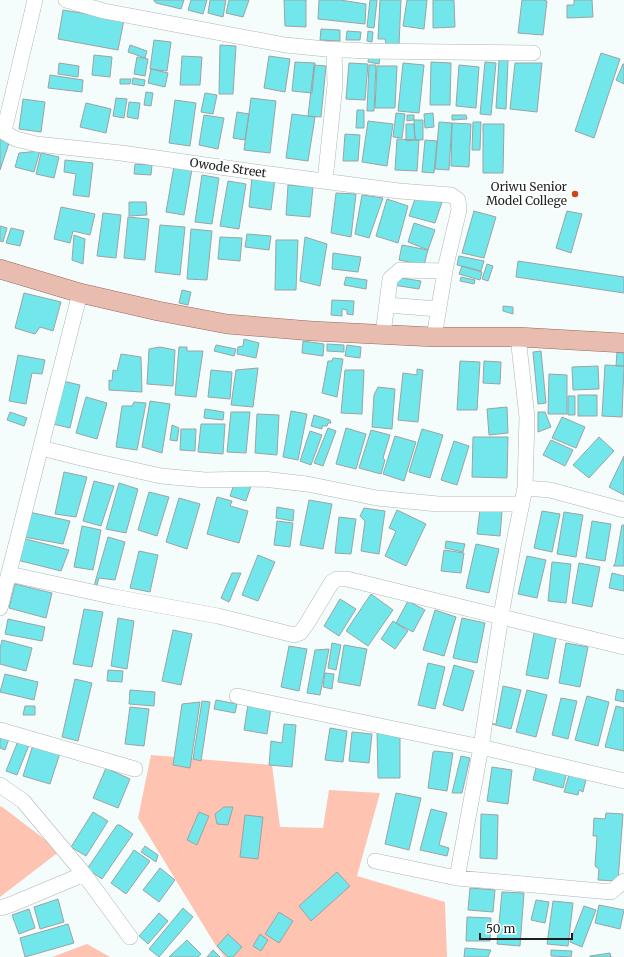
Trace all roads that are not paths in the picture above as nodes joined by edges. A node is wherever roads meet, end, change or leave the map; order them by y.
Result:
1 (35, 0) edge
2 (66, 0) edge
3 (334, 50) junction
4 (533, 53) dead end
5 (2, 130) edge
6 (325, 180) junction
7 (0, 269) edge
8 (445, 271) junction
9 (80, 293) junction
10 (387, 306) junction
11 (438, 309) junction
12 (383, 334) junction
13 (434, 336) junction
14 (518, 337) junction
15 (624, 343) edge
16 (41, 448) junction
17 (525, 488) junction
18 (522, 504) junction
19 (624, 510) edge
20 (9, 574) junction
21 (0, 608) edge
22 (501, 616) junction
23 (624, 647) edge
24 (237, 696) dead end
25 (0, 730) edge
26 (481, 747) junction
27 (135, 769) dead end
28 (624, 781) edge
29 (0, 785) edge
30 (375, 861) dead end
31 (84, 874) junction
32 (457, 878) junction
33 (624, 881) edge
34 (0, 908) edge
35 (130, 937) dead end

1 - 5 street
2 - 3 street
3 - 4 street
3 - 6 street
5 - 6 street, Owode Street
6 - 8 street, Owode Street
7 - 9 main road
8 - 10 street
8 - 11 street
9 - 12 main road
9 - 16 street
10 - 11 street
10 - 12 street
11 - 13 street
12 - 13 main road
13 - 14 main road
14 - 15 main road
14 - 17 street
16 - 18 street
16 - 20 street
17 - 18 street
17 - 19 street
18 - 22 street
20 - 21 street
20 - 22 street
22 - 23 street
22 - 26 street
24 - 26 street
25 - 27 street
26 - 28 street
26 - 32 street
29 - 31 street
30 - 32 street
31 - 34 street
31 - 35 street
32 - 33 street

